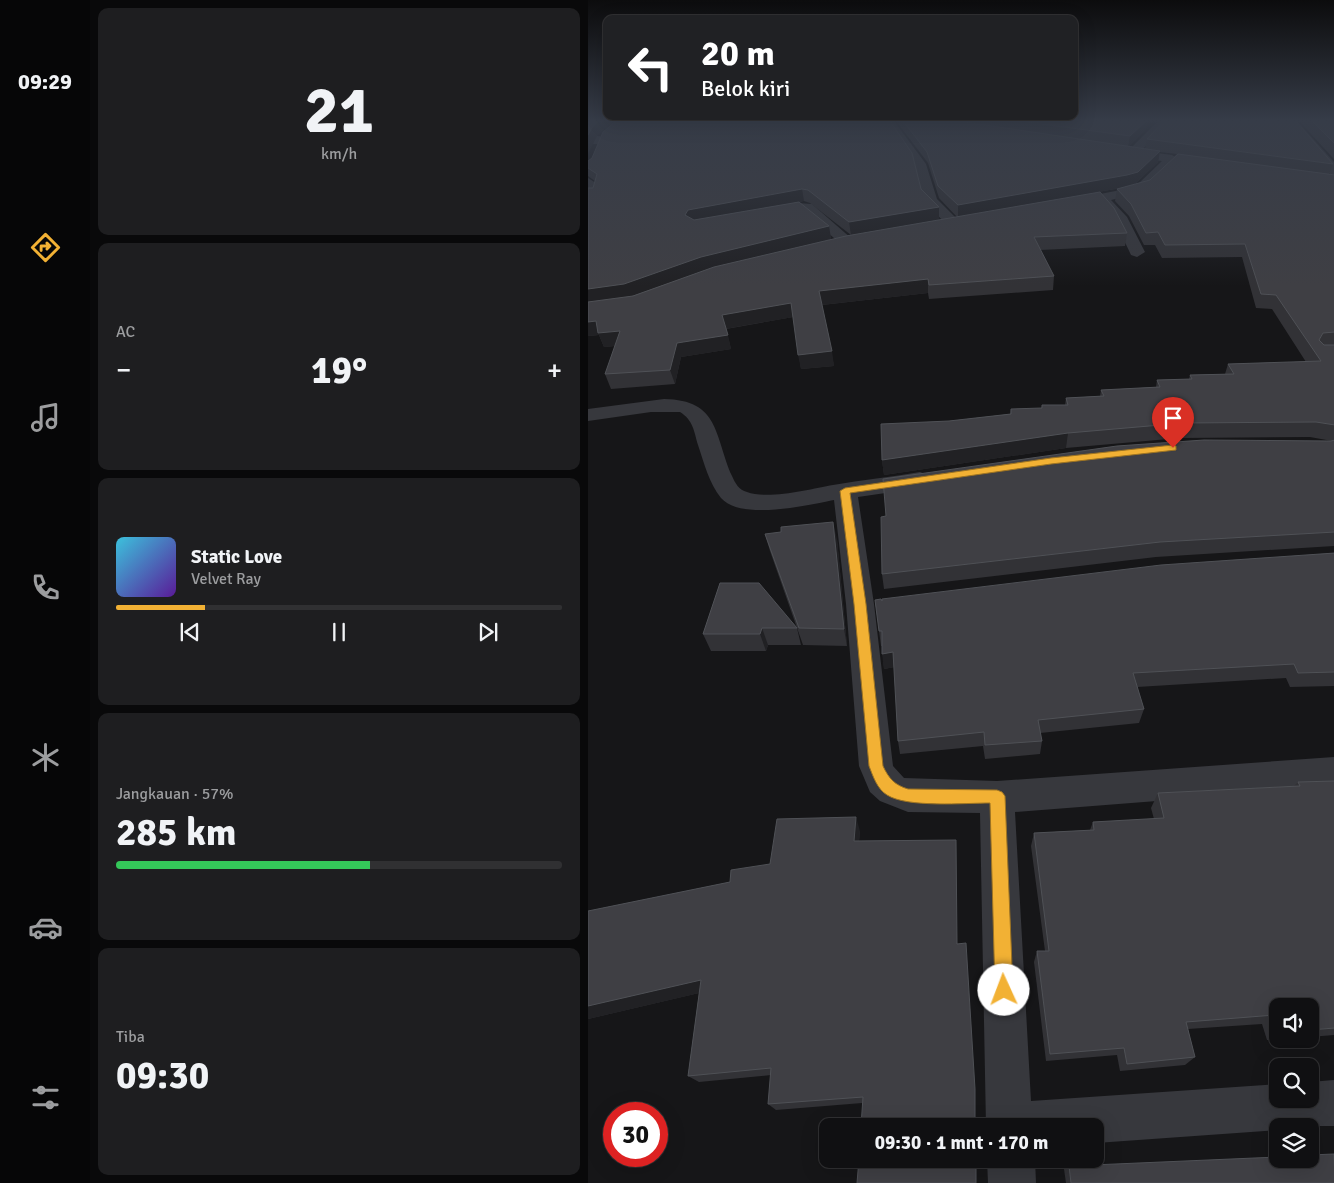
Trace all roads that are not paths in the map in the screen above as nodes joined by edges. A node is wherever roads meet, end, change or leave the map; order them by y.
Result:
1 (923, 176) edge
2 (1157, 176) edge
3 (588, 182) edge
4 (591, 196) edge
5 (1103, 199) junction
6 (1056, 206) edge
7 (752, 216) edge
8 (971, 219) edge
9 (952, 222) junction
10 (933, 226) edge
11 (866, 238) edge
12 (847, 242) junction
13 (829, 246) edge
14 (1138, 252) dead end
15 (588, 415) edge
16 (943, 477) edge
17 (845, 491) junction
18 (889, 600) edge
19 (860, 604) junction
20 (1334, 772) edge
21 (997, 796) junction
22 (1334, 1103) edge
23 (1009, 1118) edge
24 (1104, 1119) edge
25 (1011, 1168) edge
26 (1012, 1183) edge

1 - 9 street
2 - 5 street
3 - 4 street
5 - 6 street
5 - 14 street
7 - 12 street
8 - 9 street
9 - 10 street
11 - 12 street
12 - 13 street
15 - 17 street
16 - 17 street
17 - 19 street
18 - 19 street
19 - 21 street
20 - 21 street
21 - 23 street
22 - 24 street
25 - 26 street

